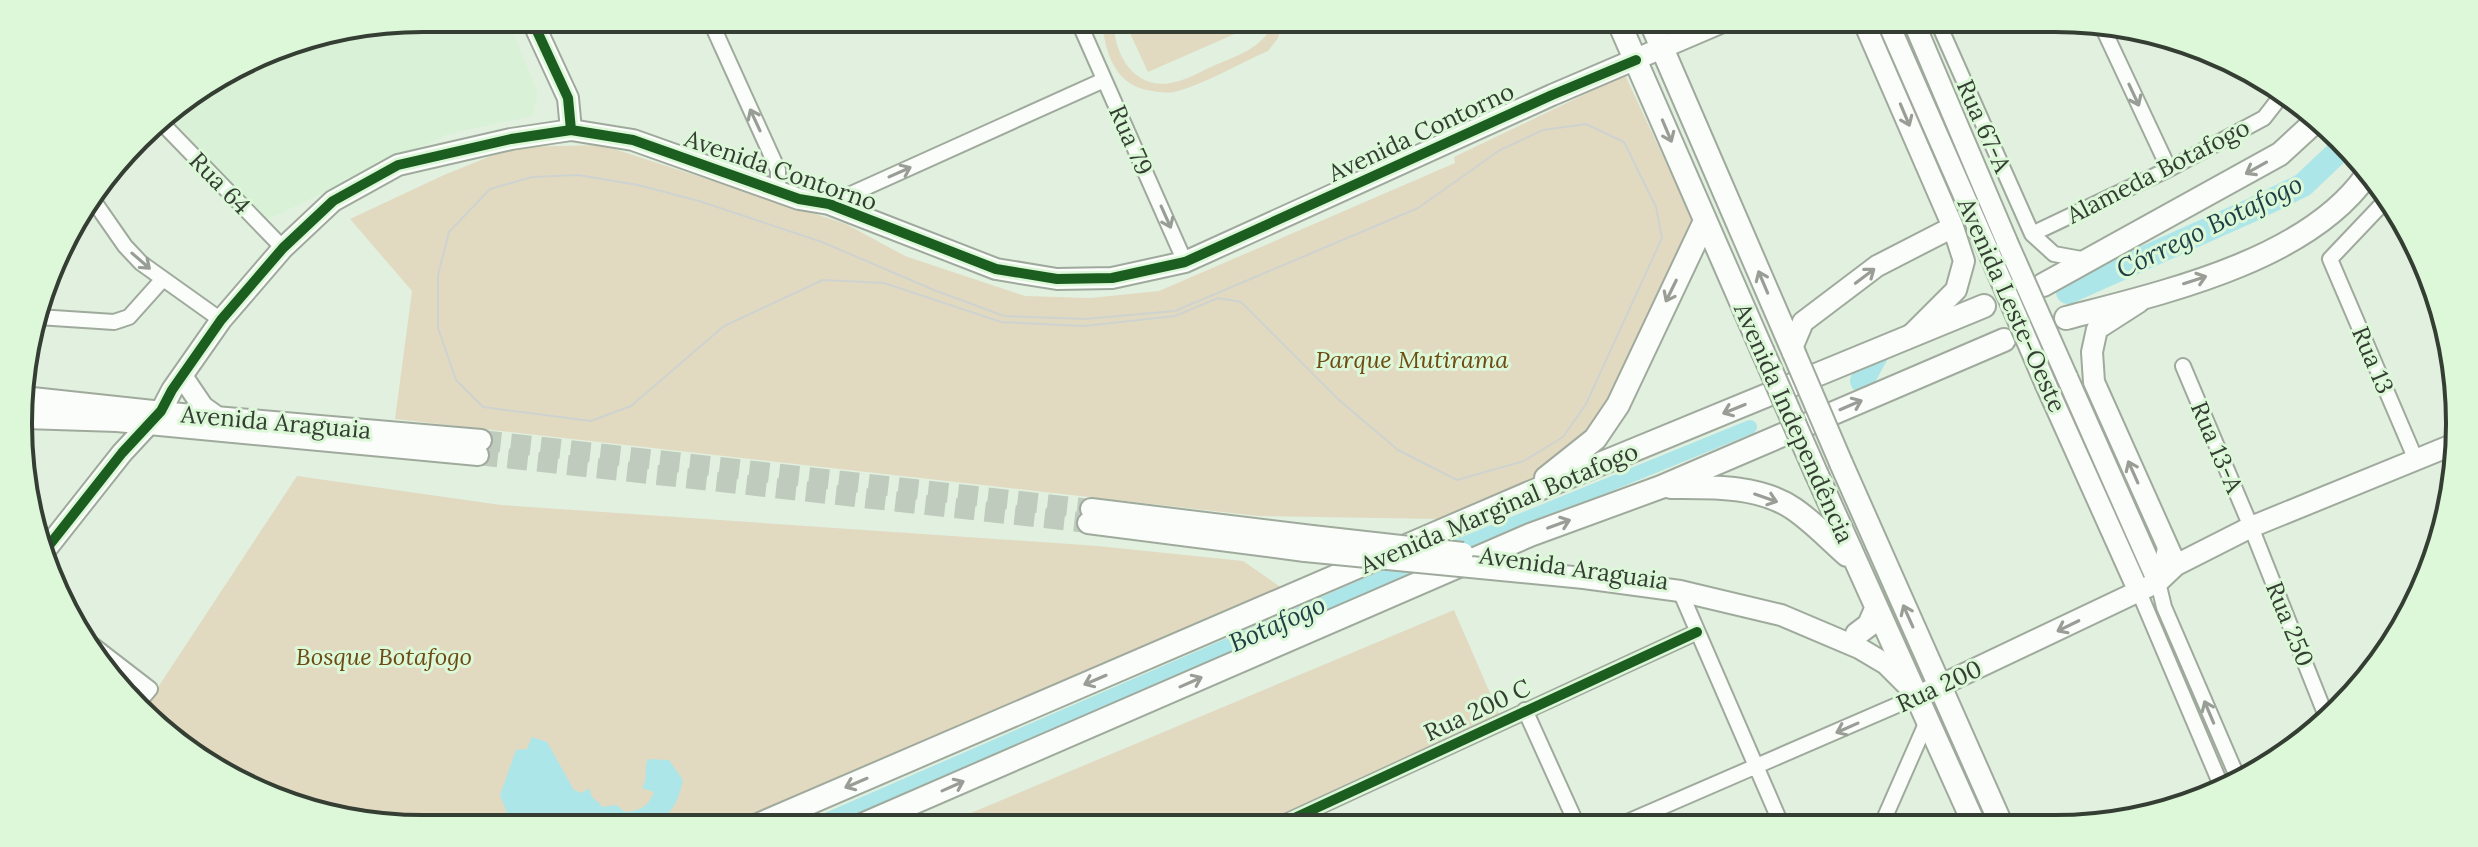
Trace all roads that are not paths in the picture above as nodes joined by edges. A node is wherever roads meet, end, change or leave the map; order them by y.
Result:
1 (537, 32) edge
2 (715, 32) edge
3 (1083, 32) edge
4 (1623, 32) edge
5 (1656, 32) edge
6 (1699, 32) edge
7 (1868, 32) edge
8 (1885, 32) edge
9 (1891, 32) edge
10 (1918, 32) edge
11 (1942, 32) edge
12 (2106, 35) edge
13 (1663, 47) junction
14 (1636, 60) junction
15 (1882, 63) junction
16 (1104, 80) junction
17 (2275, 100) edge
18 (2310, 127) edge
19 (166, 128) edge
20 (571, 130) junction
21 (2169, 169) junction
22 (2363, 182) edge
23 (778, 193) junction
24 (829, 204) junction
25 (2380, 206) edge
26 (98, 207) edge
27 (1705, 221) junction
28 (1953, 227) junction
29 (2032, 234) junction
30 (283, 248) junction
31 (2088, 261) junction
32 (1185, 262) junction
33 (163, 279) junction
34 (2043, 285) dead end
35 (2151, 294) junction
36 (1984, 306) dead end
37 (46, 318) edge
38 (2066, 318) dead end
39 (221, 320) junction
40 (1909, 337) junction
41 (2004, 340) dead end
42 (1793, 351) junction
43 (2183, 366) dead end
44 (182, 376) junction
45 (33, 399) edge
46 (217, 417) junction
47 (32, 418) edge
48 (153, 418) junction
49 (102, 422) junction
50 (2445, 448) edge
51 (122, 453) junction
52 (2416, 460) junction
53 (1661, 487) junction
54 (1527, 494) junction
55 (1089, 516) tunnel mouth
56 (2251, 527) junction
57 (51, 543) edge
58 (2166, 543) junction
59 (1856, 563) junction
60 (2176, 565) junction
61 (1585, 572) junction
62 (2158, 582) junction
63 (1680, 591) junction
64 (2139, 592) junction
65 (1876, 609) junction
66 (1697, 632) junction
67 (1857, 634) junction
68 (111, 659) edge
69 (1903, 665) junction
70 (1941, 687) junction
71 (1918, 696) junction
72 (144, 697) edge
73 (2323, 708) edge
74 (1525, 710) junction
75 (1928, 718) junction
76 (1757, 767) junction
77 (2235, 771) edge
78 (2218, 779) edge
79 (781, 815) edge
80 (885, 815) edge
81 (1301, 815) edge
82 (1573, 815) edge
83 (1644, 815) edge
84 (1777, 815) edge
85 (1886, 815) edge
86 (1970, 815) edge
87 (1997, 815) edge

1 - 20 main road
23 -> 2 street
3 - 16 street, Rua 79
4 - 14 main road, Avenida Independência
5 - 13 main road, Avenida Independência
6 - 13 main road, Avenida Contorno
7 - 15 main road
8 - 15 main road
9 - 64 main road, Avenida Leste-Oeste, bridge
10 - 62 main road, Avenida Leste-Oeste, bridge
11 - 29 street, Rua 67-A
12 -> 21 street
13 - 14 main road, Avenida Contorno
42 -> 13 main road, Avenida Independência
14 -> 27 main road, Avenida Independência
14 - 32 main road, Avenida Contorno
15 -> 28 main road
24 -> 16 street
16 -> 32 street, Rua 79
17 - 21 street, Alameda Botafogo
18 -> 31 main road
19 - 30 street, Rua 64
20 - 23 main road, Avenida Contorno
20 - 30 main road, Avenida Contorno
21 - 29 street, Alameda Botafogo
35 -> 22 main road
23 - 24 main road, Avenida Contorno
24 - 32 main road, Avenida Contorno
25 - 52 street, Rua 13
26 -> 33 street
27 -> 54 main road
27 - 59 main road, Avenida Independência, bridge
28 - 40 main road
42 -> 28 main road
29 - 31 street
30 - 39 main road, Avenida Contorno
31 - 34 main road
33 - 37 street
33 - 39 street
35 - 38 main road
58 -> 35 main road
36 - 40 main road, Avenida Marginal Botafogo
39 - 44 main road, Avenida Contorno
40 -> 54 main road, Avenida Marginal Botafogo
53 -> 41 main road, Avenida Marginal Botafogo
70 -> 42 main road, Avenida Independência, bridge
43 - 56 street, Rua 13-A
44 - 46 main road
44 - 48 main road, Avenida Contorno
45 - 48 main road, Avenida Araguaia
46 - 48 main road, Avenida Araguaia
46 - 48 main road, Avenida Araguaia
47 - 49 main road, Avenida Araguaia
48 - 49 main road, Avenida Araguaia
48 - 51 main road, Avenida Contorno
49 - 51 main road
50 - 52 main road, Rua 200
51 - 57 main road, Avenida Contorno
52 - 56 main road, Rua 200
53 -> 59 main road
80 -> 53 main road, Avenida Marginal Botafogo
54 -> 79 main road, Avenida Marginal Botafogo
55 - 61 main road, Avenida Araguaia, bridge
56 - 60 main road, Rua 200
56 - 73 street, Rua 250
58 - 60 main road
58 - 62 street
59 - 65 main road, Avenida Independência
60 - 62 main road, Rua 200
61 - 63 main road, Avenida Araguaia
61 - 67 main road, Avenida Araguaia
62 - 64 main road, Rua 200
77 -> 62 street
63 - 66 street
63 - 71 main road, Avenida Araguaia
64 -> 70 main road, Rua 200
64 - 78 street
65 - 67 main road
65 - 69 main road, Avenida Independência
66 - 74 street, Rua 200 C
66 - 76 street
67 - 69 main road, Avenida Araguaia
68 - 72 street
69 - 70 main road, Avenida Araguaia
69 - 71 main road, Avenida Independência
70 - 71 main road, Rua 200
70 - 87 main road, Avenida Independência
71 - 75 main road, Avenida Independência
71 -> 76 street, Rua 200
74 - 81 street, Rua 200 C
74 - 82 street
75 - 85 street
75 - 86 main road, Avenida Independência
76 - 83 street, Rua 200
76 - 84 street

